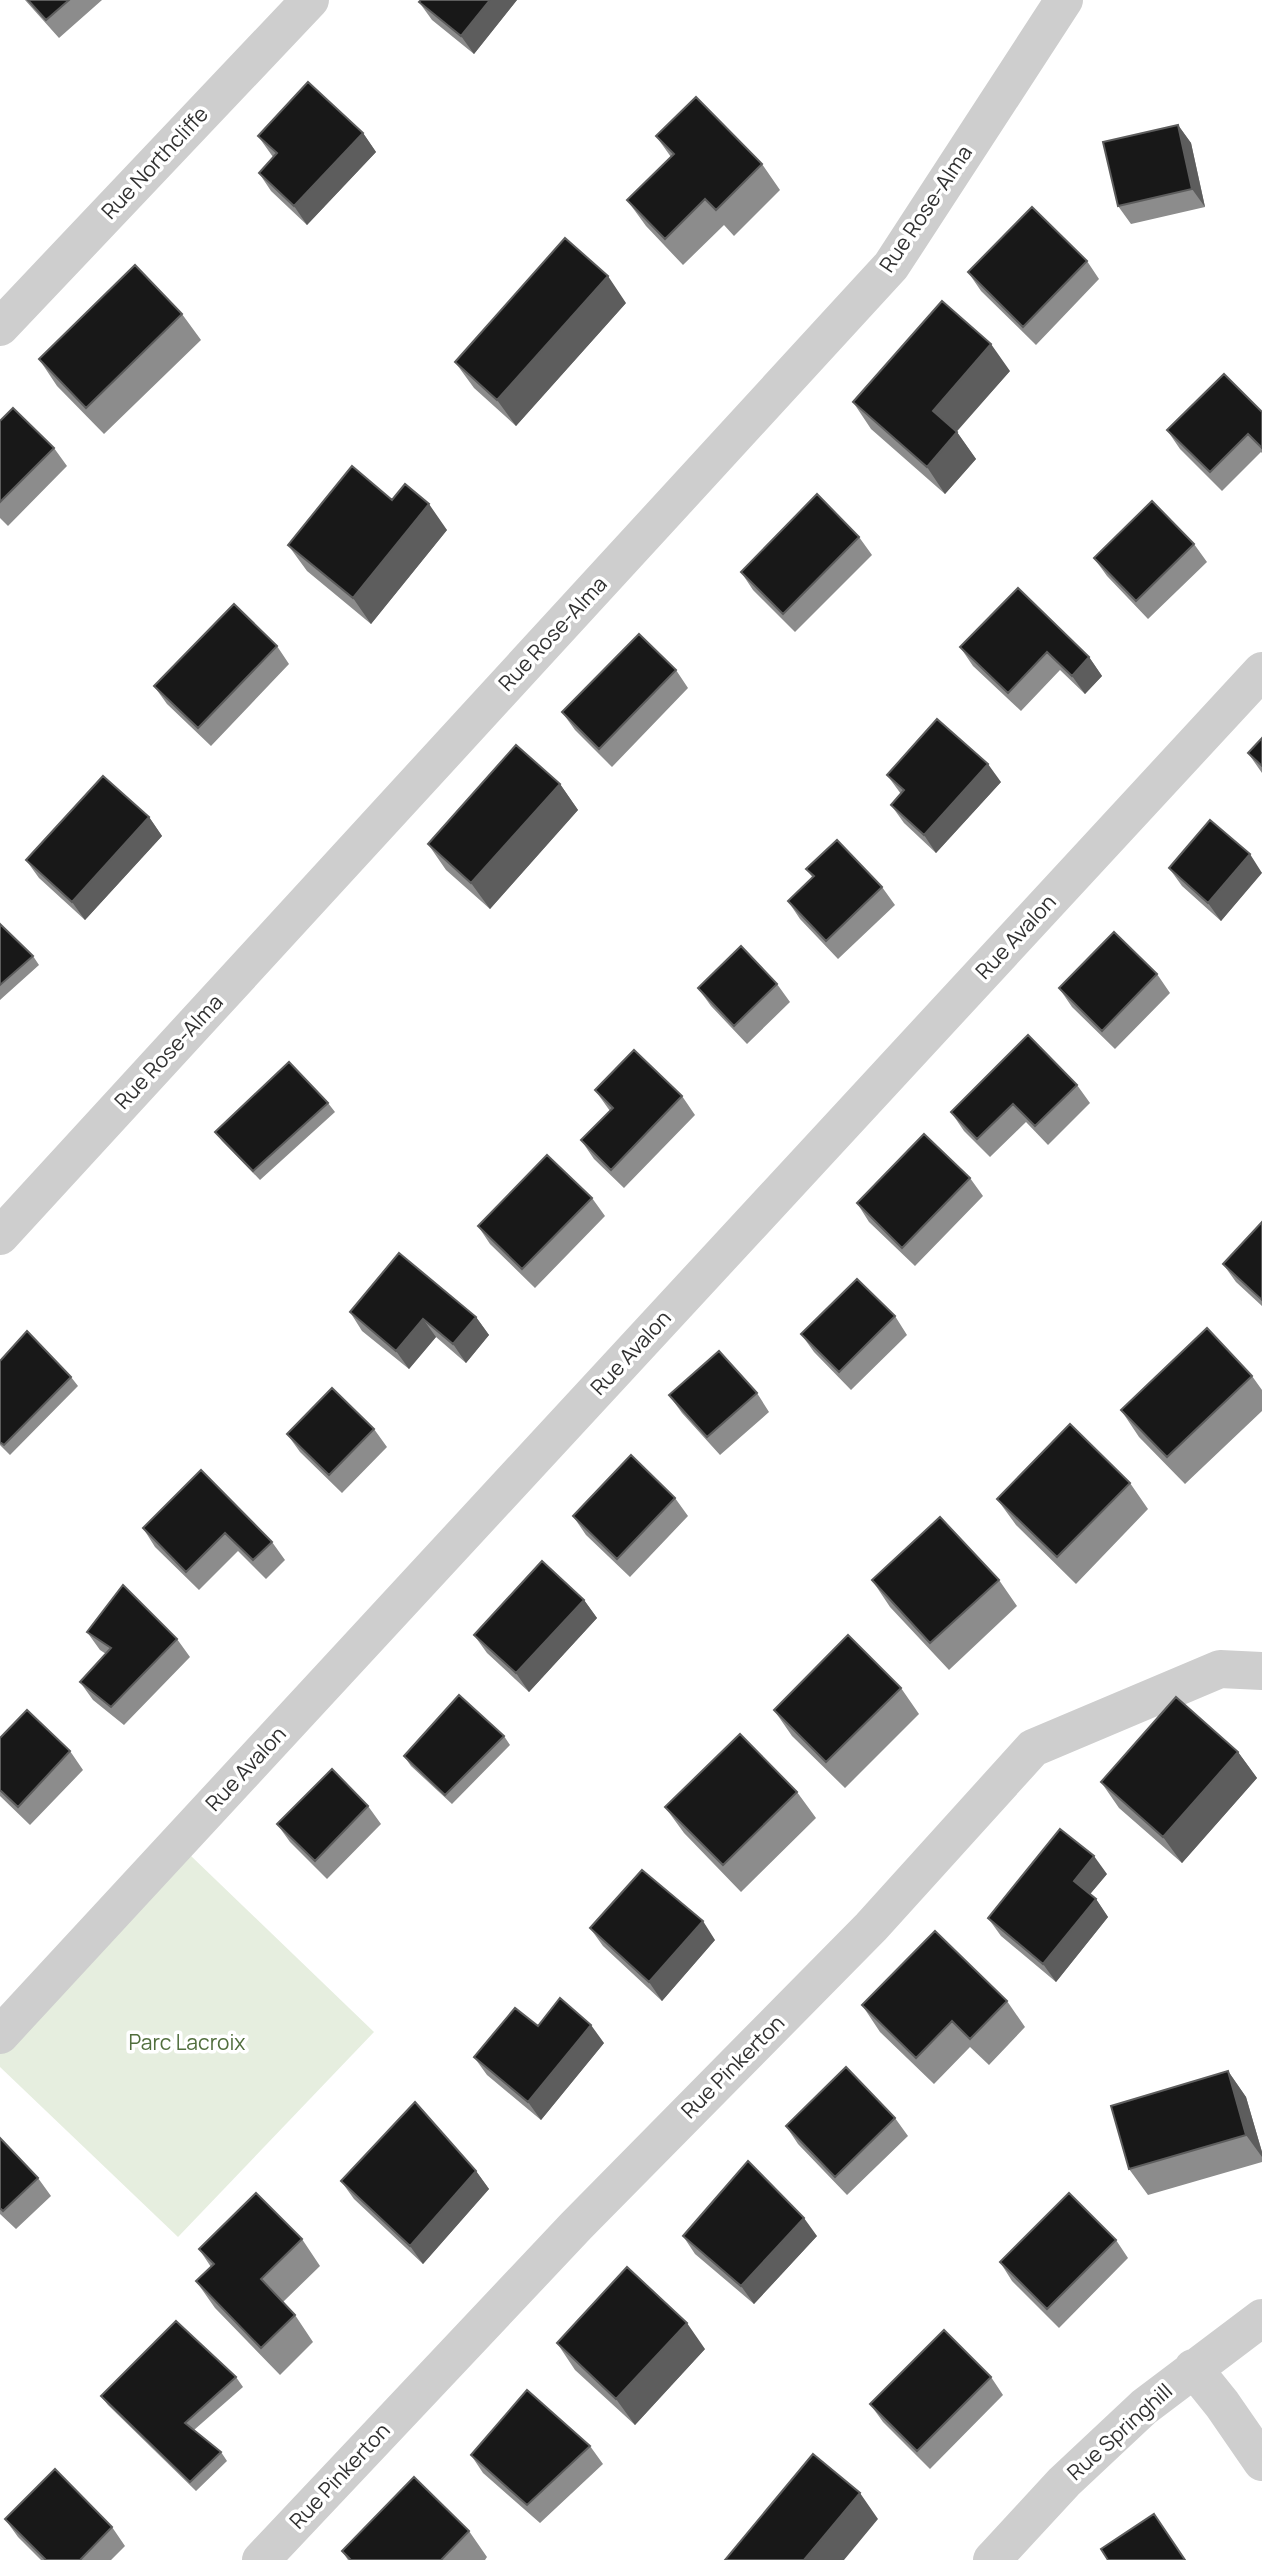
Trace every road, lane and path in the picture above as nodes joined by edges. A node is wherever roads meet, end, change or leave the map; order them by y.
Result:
1 (310, 0) edge
2 (1064, 0) edge
3 (0, 327) edge
4 (1262, 671) edge
5 (0, 1236) edge
6 (1262, 1671) edge
7 (0, 2035) edge
8 (1262, 2318) edge
9 (1193, 2368) junction
10 (1262, 2462) edge
11 (261, 2560) edge
12 (992, 2560) edge

1 - 3 street, Rue Northcliffe
2 - 5 street, Rue Rose-Alma
4 - 7 street, Rue Avalon
6 - 11 street, Rue Pinkerton
8 - 9 street, Rue Springhill
9 - 10 street
9 - 12 street, Rue Springhill

